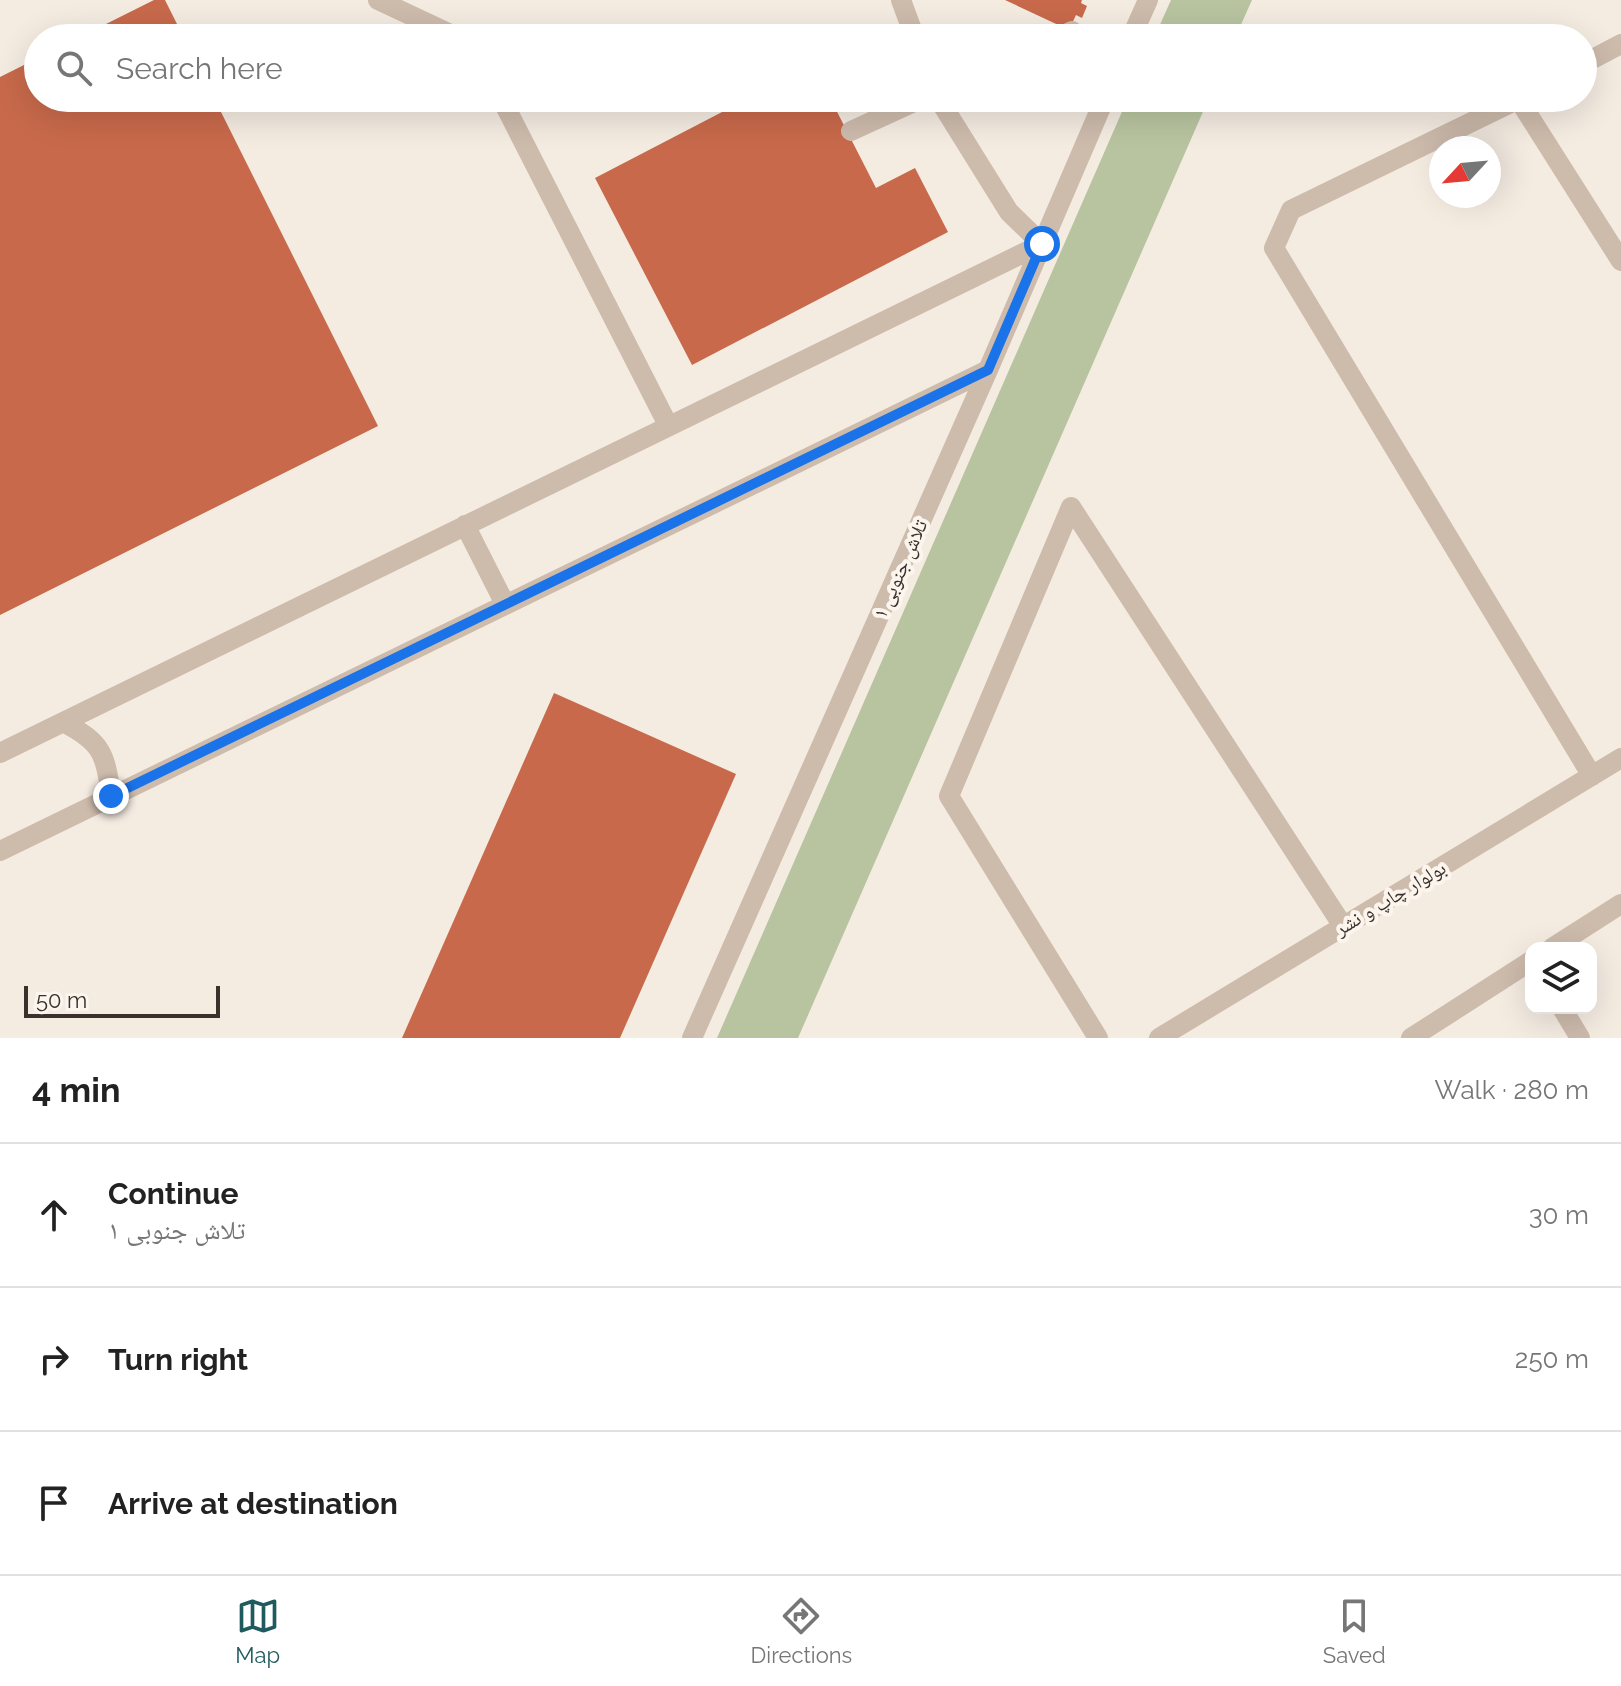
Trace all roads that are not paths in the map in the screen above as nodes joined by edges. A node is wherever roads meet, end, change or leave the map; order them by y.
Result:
1 (378, 0) edge
2 (901, 0) edge
3 (1148, 0) edge
4 (429, 24) edge
5 (910, 24) edge
6 (1137, 24) edge
7 (1621, 44) edge
8 (1597, 57) edge
9 (508, 112) edge
10 (892, 112) edge
11 (947, 112) edge
12 (1099, 112) edge
13 (1493, 112) edge
14 (1528, 112) edge
15 (851, 131) dead end
16 (1042, 244) junction
17 (1621, 261) edge
18 (988, 370) junction
19 (668, 425) junction
20 (465, 525) junction
21 (505, 604) junction
22 (63, 722) junction
23 (0, 753) edge
24 (1621, 758) edge
25 (1592, 776) junction
26 (111, 796) junction
27 (0, 851) edge
28 (1621, 904) edge
29 (1343, 926) junction
30 (1561, 942) edge
31 (1525, 965) edge
32 (1566, 1014) edge
33 (692, 1038) edge
34 (1098, 1038) edge
35 (1159, 1038) edge
36 (1411, 1038) edge
37 (1580, 1038) edge

1 - 4 street
2 - 5 street
3 - 6 street
7 - 8 street
9 - 19 street
10 - 15 street
11 - 16 street
12 - 16 street, تلاش جنوبی ۱
13 - 25 street
14 - 17 street
16 - 18 street, تلاش جنوبی ۱
16 - 19 street
18 - 21 street
18 - 33 street, تلاش جنوبی ۱
19 - 20 street
20 - 21 street
20 - 22 street
21 - 26 street
22 - 23 street
22 - 26 street
24 - 25 street, بولوار چاپ و نشر
25 - 29 street, بولوار چاپ و نشر
26 - 27 street
28 - 30 street
29 - 34 street
29 - 35 street, بولوار چاپ و نشر
31 - 36 street
32 - 37 street

